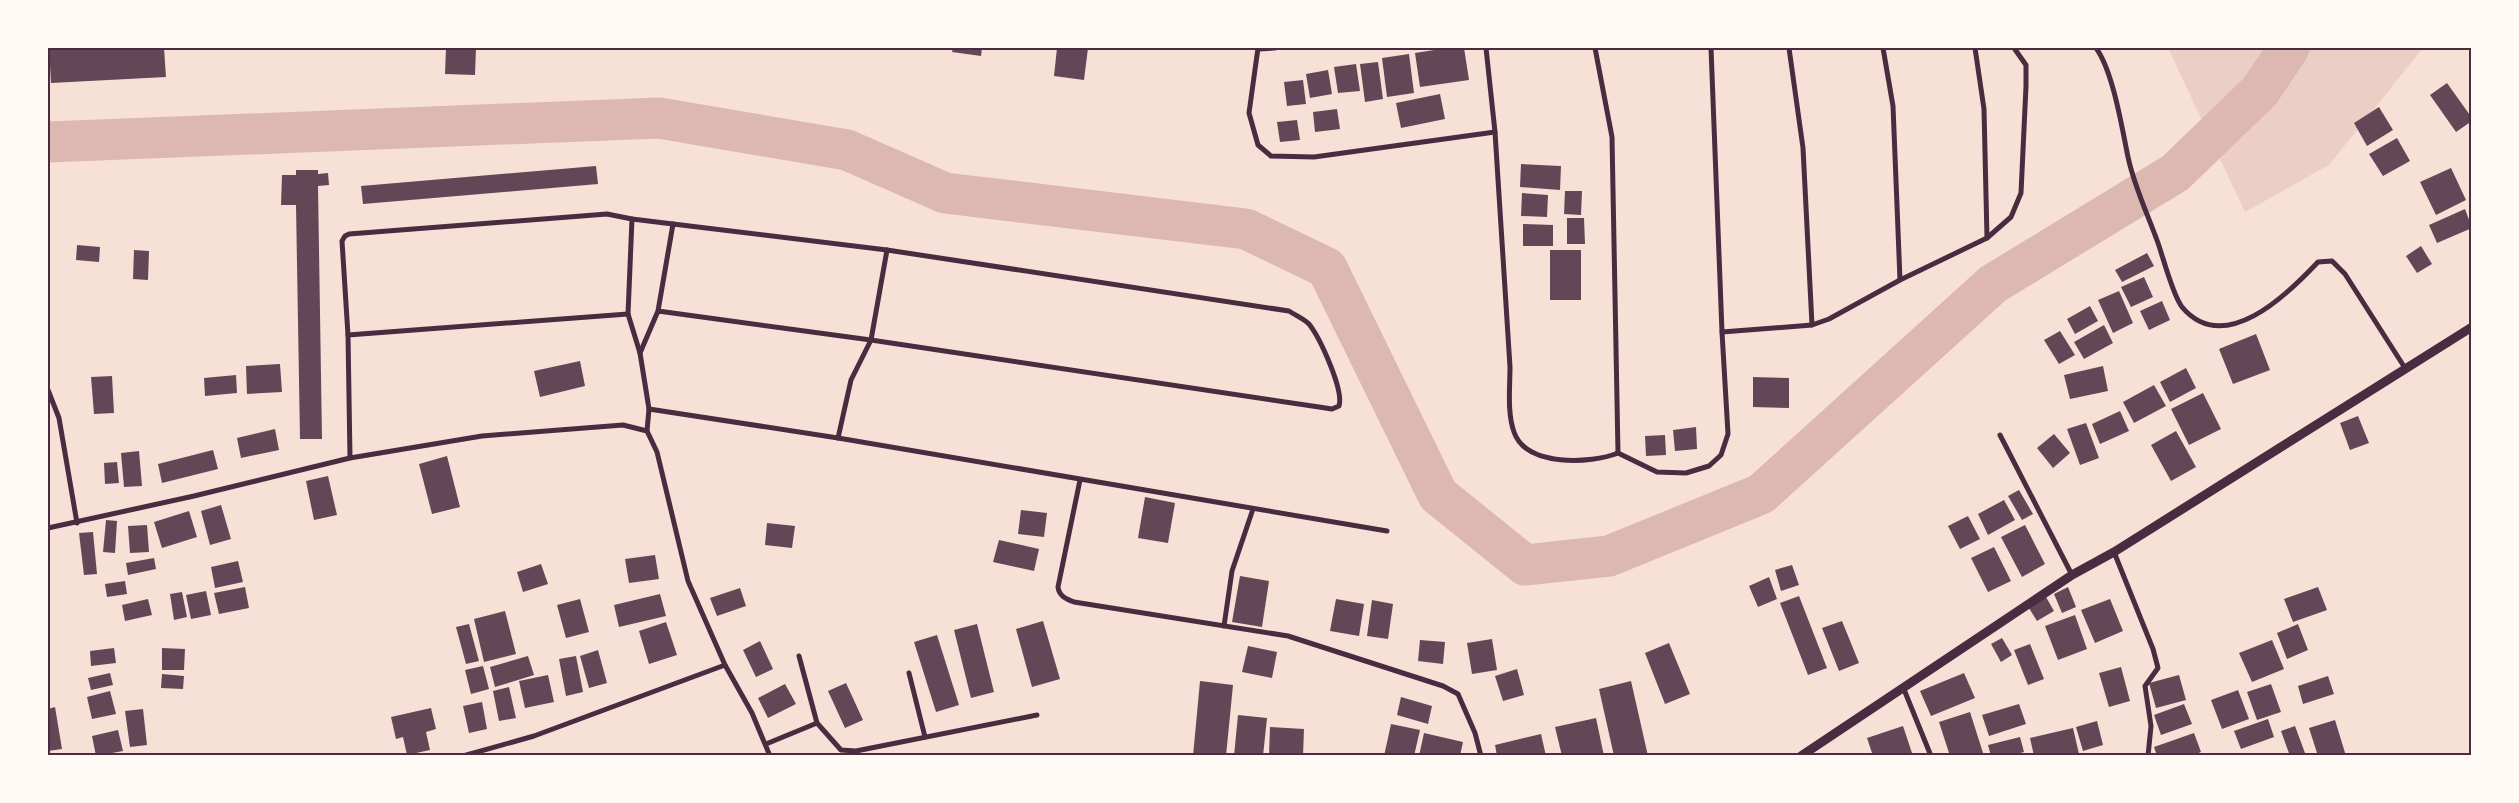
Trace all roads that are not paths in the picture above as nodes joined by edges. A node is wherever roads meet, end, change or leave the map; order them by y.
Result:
1 (1258, 48) edge
2 (1275, 48) edge
3 (1486, 48) edge
4 (1595, 48) edge
5 (1711, 48) edge
6 (1789, 48) edge
7 (1883, 48) edge
8 (1976, 48) edge
9 (2014, 48) edge
10 (2096, 48) edge
11 (1494, 132) junction
12 (632, 219) junction
13 (673, 224) junction
14 (1987, 238) junction
15 (887, 250) junction
16 (1900, 280) junction
17 (658, 311) junction
18 (628, 314) junction
19 (1812, 325) junction
20 (2472, 327) edge
21 (1722, 332) junction
22 (348, 335) junction
23 (872, 340) junction
24 (640, 353) junction
25 (2405, 368) junction
26 (48, 390) edge
27 (649, 409) junction
28 (647, 431) junction
29 (2000, 435) dead end
30 (838, 438) junction
31 (1618, 453) junction
32 (350, 458) junction
33 (1080, 480) junction
34 (1253, 509) junction
35 (76, 522) junction
36 (48, 528) edge
37 (1387, 531) dead end
38 (2114, 552) junction
39 (2072, 575) junction
40 (1224, 626) junction
41 (799, 656) dead end
42 (725, 665) junction
43 (909, 672) dead end
44 (1903, 687) junction
45 (1037, 715) dead end
46 (817, 723) junction
47 (925, 737) junction
48 (766, 744) junction
49 (463, 756) edge
50 (770, 756) edge
51 (1481, 756) edge
52 (1802, 756) edge
53 (1931, 756) edge
54 (2148, 756) edge

1 - 2 street
1 - 11 street
3 - 11 street
4 - 31 street
5 - 21 street
6 - 19 street
7 - 16 street
8 - 14 street
9 - 14 street
10 - 25 street
11 - 31 street
12 - 13 street
12 - 18 street
12 - 22 street
13 - 15 street
13 - 17 street
14 - 16 street
15 - 23 street
15 - 23 street
16 - 19 street
17 - 23 street
17 - 24 street
18 - 22 street
18 - 24 street
19 - 21 street
20 - 25 street
21 - 31 street
22 - 32 street
23 - 30 street
24 - 27 street
25 - 38 street
26 - 35 street
27 - 28 street
27 - 30 street
28 - 32 street
28 - 42 street
29 - 39 street
30 - 33 street
32 - 35 street
33 - 34 street
33 - 40 street
34 - 37 street
34 - 40 street
35 - 36 street
38 - 39 street
38 - 54 street
39 - 44 street
40 - 51 street
41 - 46 street
42 - 48 street
42 - 49 street
43 - 47 street
44 - 52 street
44 - 53 street
45 - 47 street
46 - 47 street
46 - 48 street
48 - 50 street

